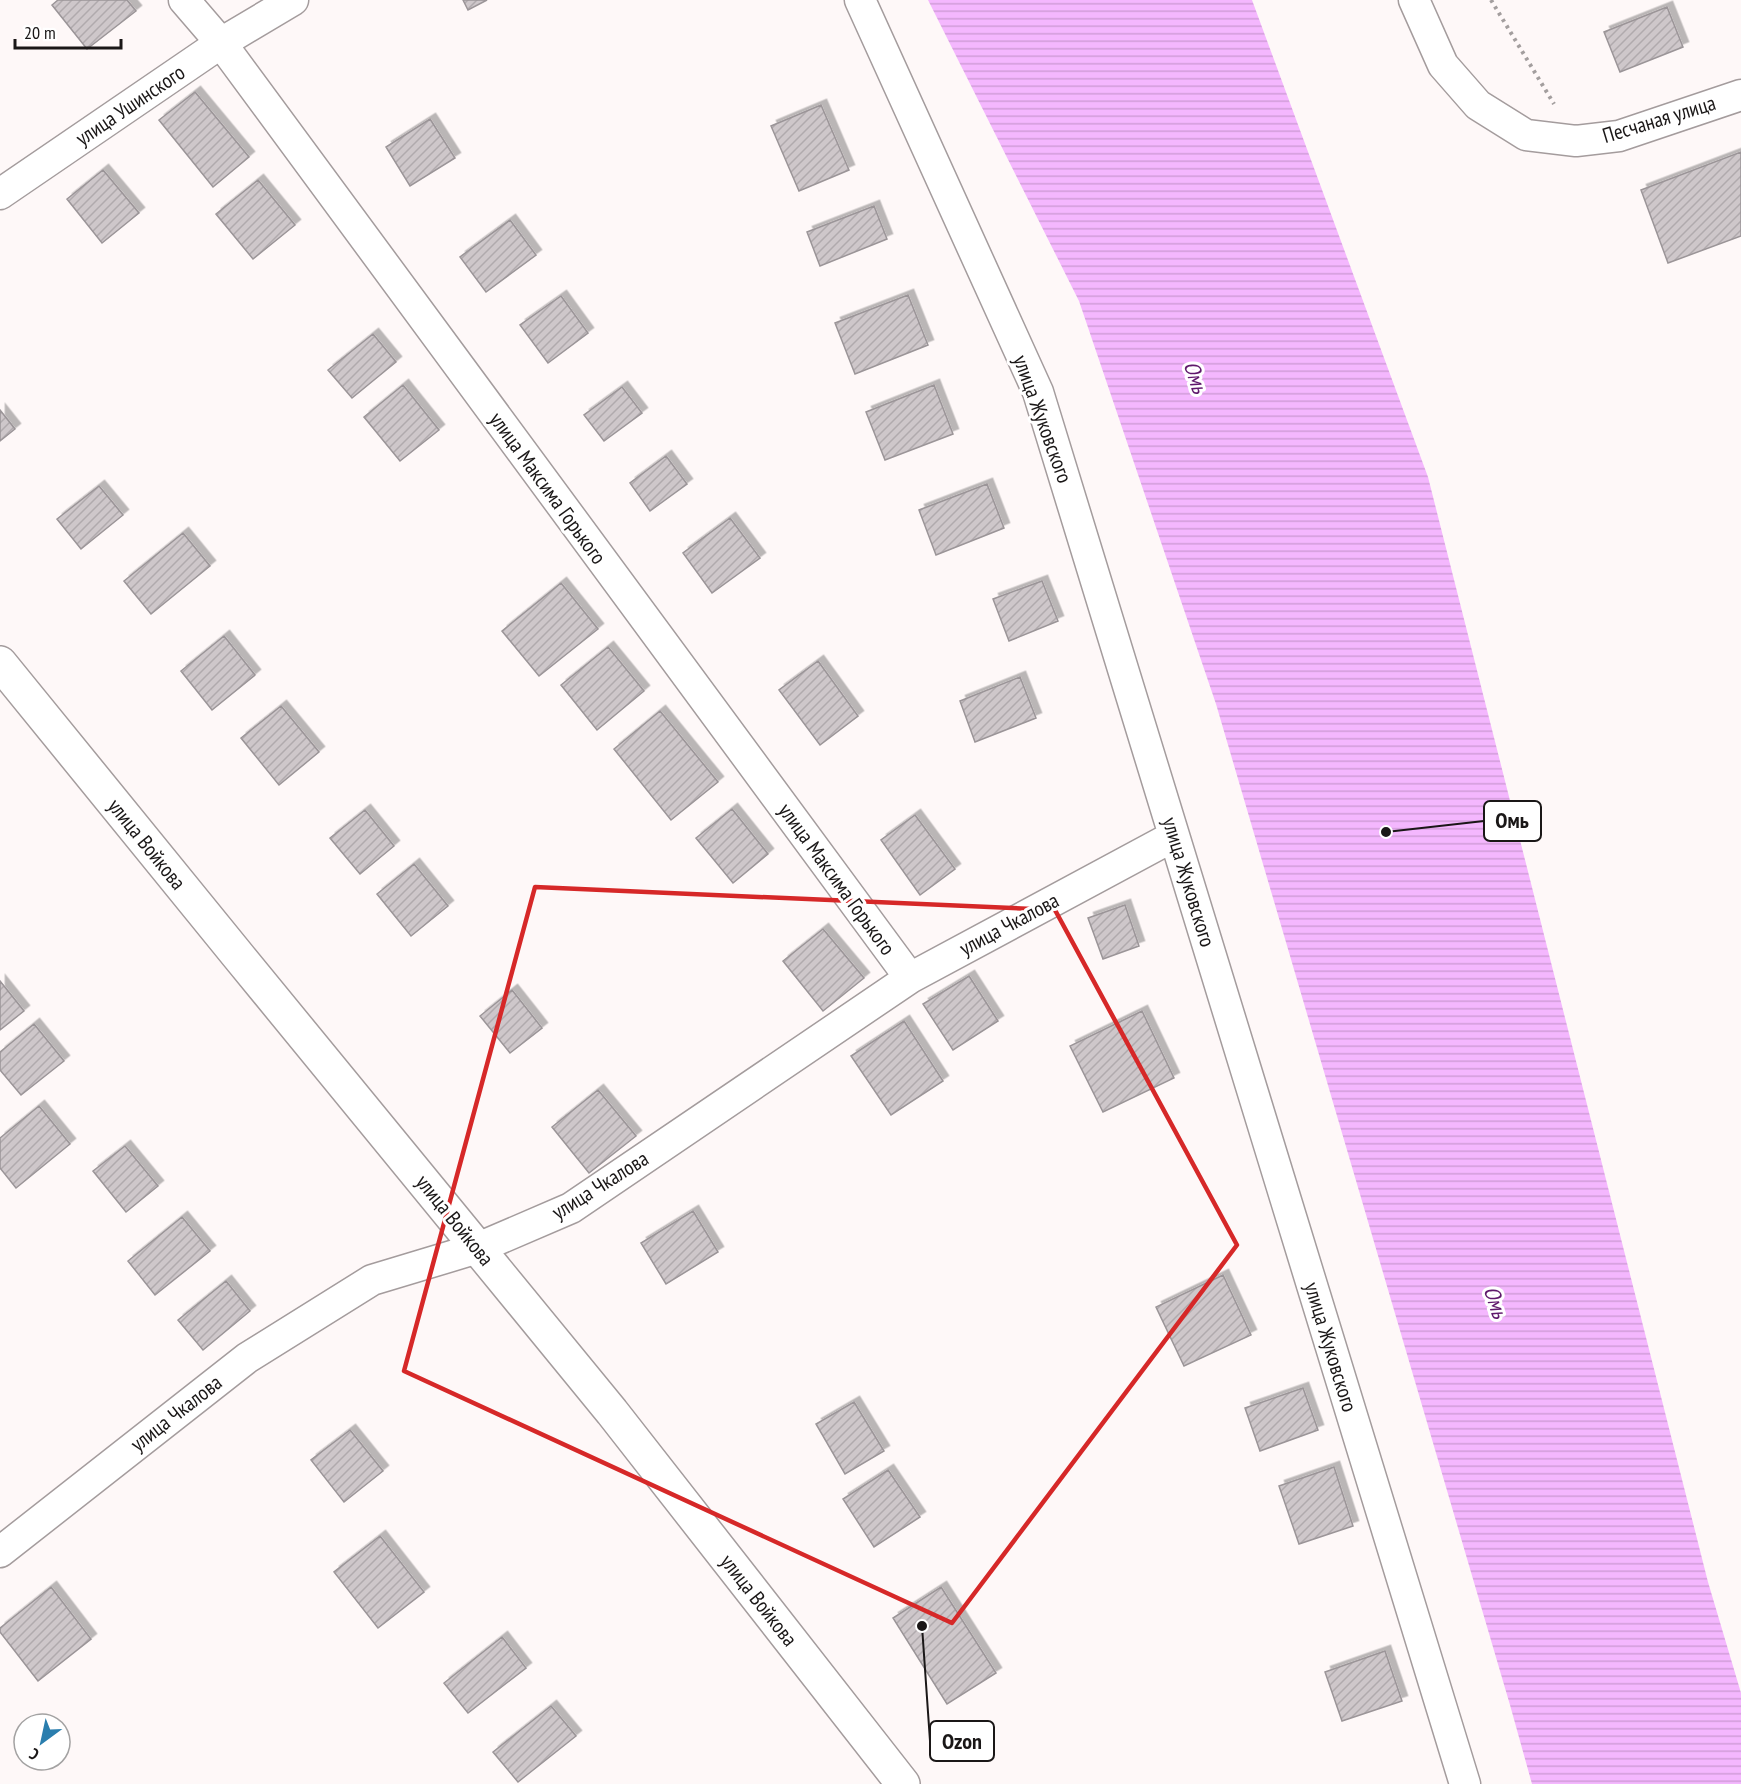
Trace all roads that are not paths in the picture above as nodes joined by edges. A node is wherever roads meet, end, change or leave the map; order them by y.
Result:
1 (184, 0) edge
2 (293, 0) edge
3 (860, 0) edge
4 (1414, 0) edge
5 (221, 43) junction
6 (1741, 94) edge
7 (0, 194) edge
8 (0, 663) edge
9 (1174, 836) junction
10 (910, 978) junction
11 (478, 1248) junction
12 (0, 1552) edge
13 (903, 1784) edge
14 (1465, 1784) edge

1 - 5 street, улица Максима Горького
2 - 5 street, улица Ушинского
3 - 9 street, улица Жуковского
4 - 6 street, Песчаная улица
5 - 7 street, улица Ушинского
5 - 10 street, улица Максима Горького
8 - 11 main road, улица Войкова
9 - 10 street, улица Чкалова
9 - 14 street, улица Жуковского
10 - 11 street, улица Чкалова
11 - 12 street, улица Чкалова
11 - 13 main road, улица Войкова

